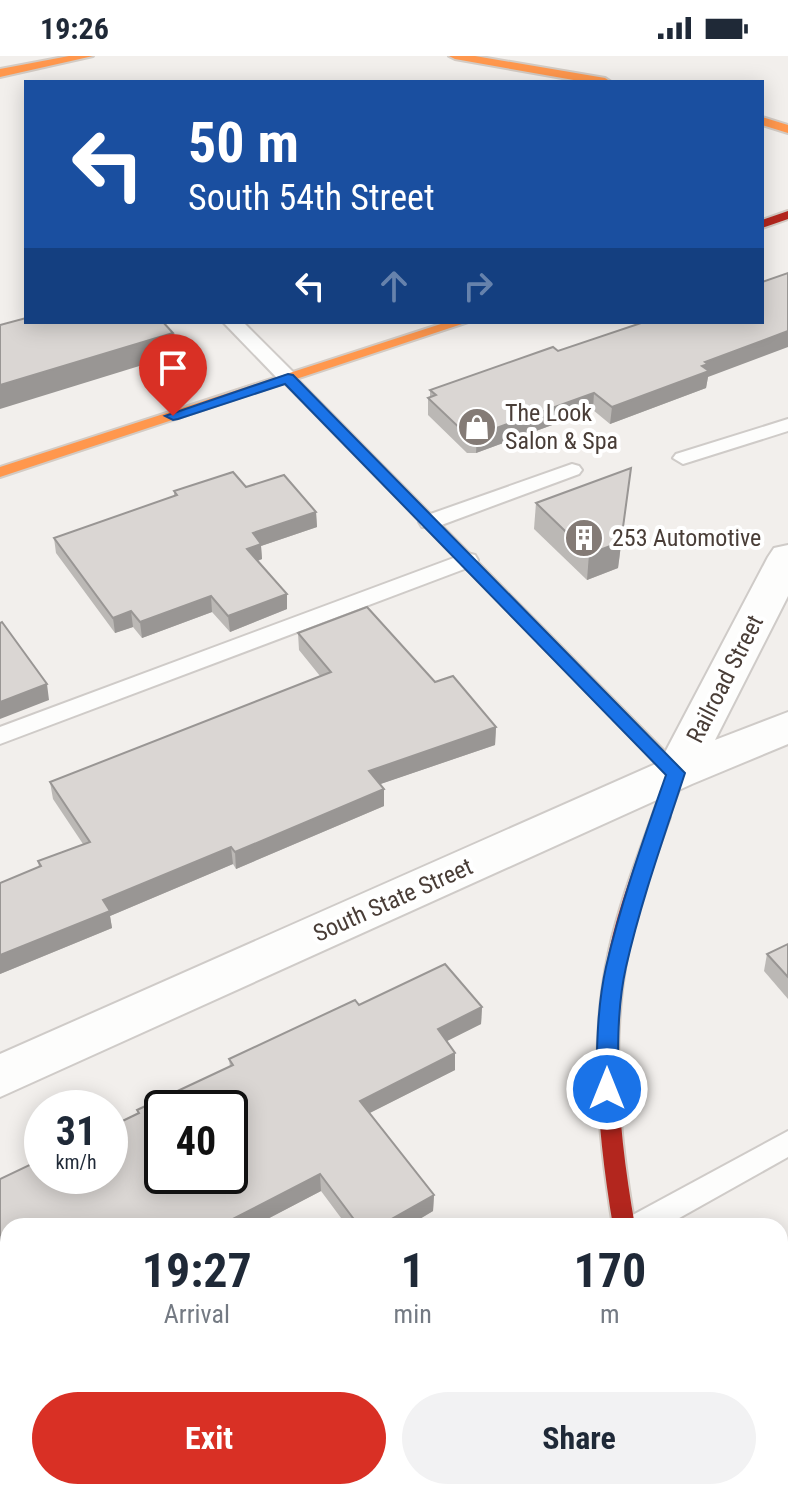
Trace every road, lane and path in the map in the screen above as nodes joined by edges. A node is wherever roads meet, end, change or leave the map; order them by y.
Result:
1 (87, 56) edge
2 (455, 56) edge
3 (0, 73) edge
4 (593, 80) edge
5 (764, 122) edge
6 (788, 129) edge
7 (788, 215) edge
8 (764, 223) edge
9 (234, 324) edge
10 (455, 324) edge
11 (288, 378) junction
12 (788, 425) edge
13 (683, 458) dead end
14 (572, 470) dead end
15 (0, 472) edge
16 (429, 522) junction
17 (788, 557) edge
18 (467, 560) junction
19 (788, 727) edge
20 (0, 736) edge
21 (676, 773) junction
22 (0, 1076) edge
23 (788, 1143) edge
24 (623, 1218) edge
25 (653, 1218) edge

1 - 3 main road
2 - 4 main road
5 - 6 main road
7 - 8 main road
9 - 11 lane
10 - 11 main road
11 - 15 main road
11 - 16 main road
12 - 13 lane
14 - 16 lane
16 - 18 main road
17 - 21 street, Railroad Street
18 - 20 lane
18 - 21 main road
19 - 21 street, South State Street
21 - 22 street, South State Street
21 - 24 main road, Railroad Street
23 - 25 lane

